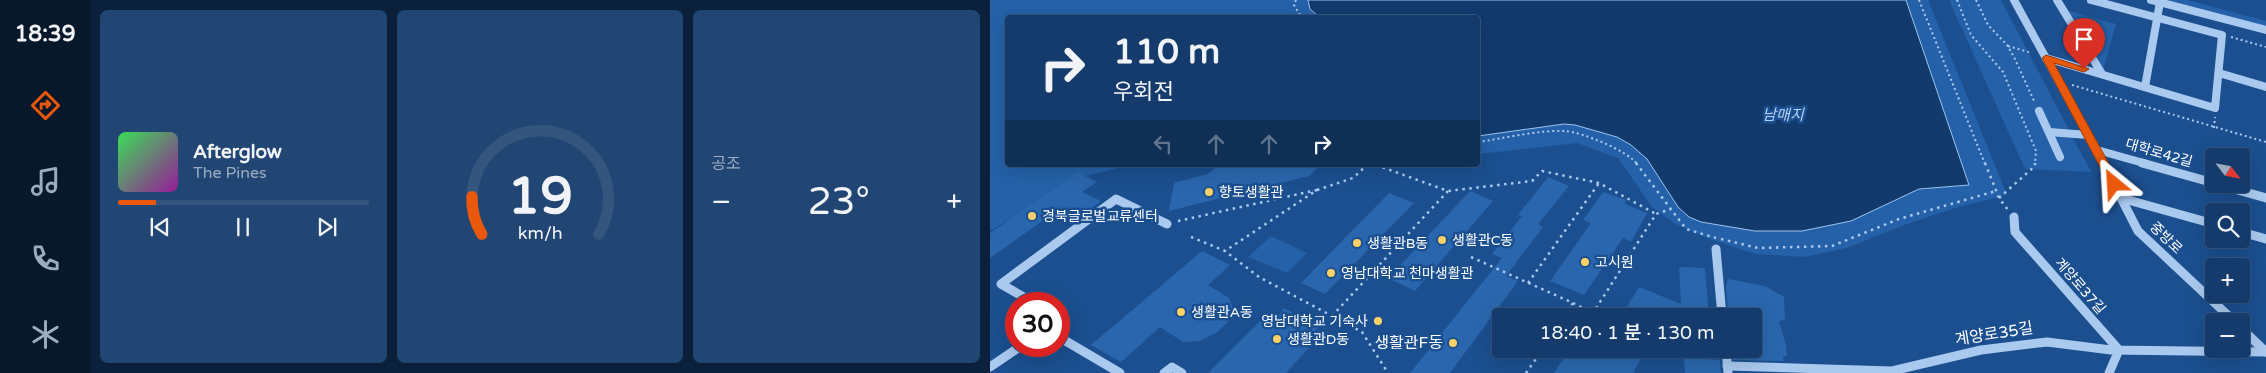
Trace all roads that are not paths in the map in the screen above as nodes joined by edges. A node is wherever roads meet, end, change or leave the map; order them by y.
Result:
1 (2014, 0) edge
2 (2057, 0) edge
3 (2091, 0) edge
4 (2151, 0) edge
5 (2160, 2) junction
6 (2158, 18) junction
7 (2266, 30) edge
8 (2046, 58) junction
9 (2102, 74) junction
10 (2219, 74) junction
11 (2144, 87) junction
12 (2266, 87) edge
13 (2038, 112) road end
14 (2049, 132) junction
15 (2088, 135) junction
16 (2096, 150) junction
17 (2060, 157) dead end
18 (2205, 180) edge
19 (2249, 193) edge
20 (2121, 198) junction
21 (2266, 198) edge
22 (2014, 217) road end
23 (2205, 221) edge
24 (1167, 224) road end
25 (2250, 235) edge
26 (2266, 239) edge
27 (1716, 248) dead end
28 (1015, 292) edge
29 (1721, 308) edge
30 (2225, 313) edge
31 (2250, 337) edge
32 (1070, 343) edge
33 (2118, 350) junction
34 (2266, 352) edge
35 (1005, 357) edge
36 (990, 367) edge
37 (1728, 370) edge
38 (1120, 373) edge
39 (1164, 373) edge
40 (1182, 373) edge
41 (2108, 373) edge

1 - 8 street, 중방로
2 - 9 street
3 - 6 street
4 - 5 street
5 - 6 street
5 - 7 street
6 - 10 street
6 - 11 street
8 - 9 street
8 - 15 street, 중방로
9 - 11 street
10 - 11 street
10 - 12 street
13 - 14 street
14 - 15 street
14 - 17 street
15 - 16 street, 중방로
16 - 18 street, 대학로42길
16 - 20 street, 중방로
19 - 21 street, 대학로42길
20 - 23 street
20 - 30 street, 중방로
22 - 33 street, 계양로37길
24 - 28 street
25 - 26 street
27 - 29 street
31 - 34 street
32 - 38 street
33 - 34 street, 계양로35길
33 - 37 street, 계양로35길
33 - 41 street
35 - 36 street
39 - 40 street

